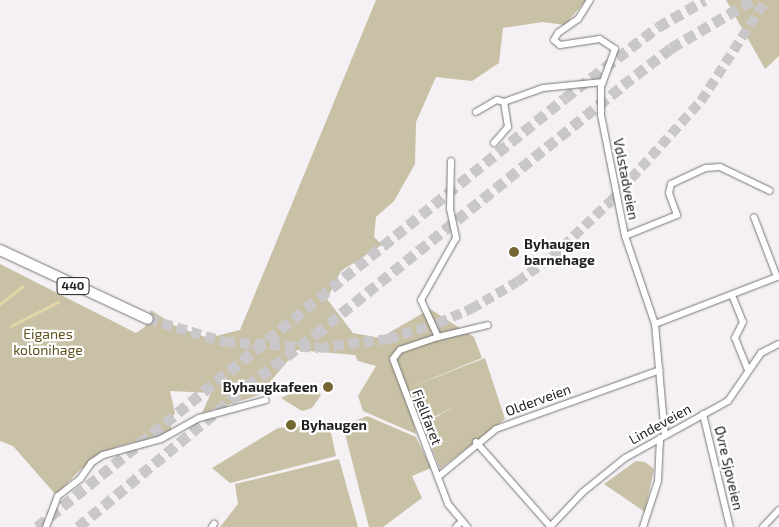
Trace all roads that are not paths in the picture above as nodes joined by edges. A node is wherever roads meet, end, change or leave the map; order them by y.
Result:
1 (590, 0) edge
2 (603, 82) junction
3 (504, 102) junction
4 (476, 112) dead end
5 (494, 143) dead end
6 (451, 161) dead end
7 (770, 191) dead end
8 (754, 217) dead end
9 (625, 236) junction
10 (0, 250) edge
11 (732, 296) junction
12 (148, 319) tunnel mouth
13 (654, 324) junction
14 (488, 325) dead end
15 (438, 337) junction
16 (779, 344) edge
17 (660, 370) junction
18 (748, 370) junction
19 (266, 400) dead end
20 (704, 414) junction
21 (663, 436) junction
22 (476, 442) junction
23 (438, 477) junction
24 (779, 510) edge
25 (462, 521) junction
26 (550, 526) edge
27 (46, 527) edge
28 (456, 527) edge
29 (467, 527) edge
30 (643, 527) edge
31 (730, 527) edge
32 (763, 527) edge

1 - 2 street, Vølstadveien
2 - 3 street
2 - 9 street, Vølstadveien
3 - 4 street
3 - 5 street
6 - 15 street
7 - 9 street
8 - 11 street
9 - 13 street, Vølstadveien
10 - 12 main road, 440
11 - 13 street
11 - 18 street
13 - 17 street, Vølstadveien
14 - 15 street, Fjellfaret
15 - 23 street, Fjellfaret
16 - 18 street, Lindeveien
17 - 21 street, Vølstadveien
17 - 22 street, Olderveien
18 - 20 street, Lindeveien
19 - 27 street
20 - 21 street, Lindeveien
20 - 31 street, Øvre Sjøveien
21 - 26 street, Lindeveien
21 - 30 street, Vølstadveien
22 - 23 street, Olderveien
22 - 26 street
23 - 25 street, Fjellfaret
24 - 32 street
25 - 28 street
25 - 29 street, Fjellfaret

